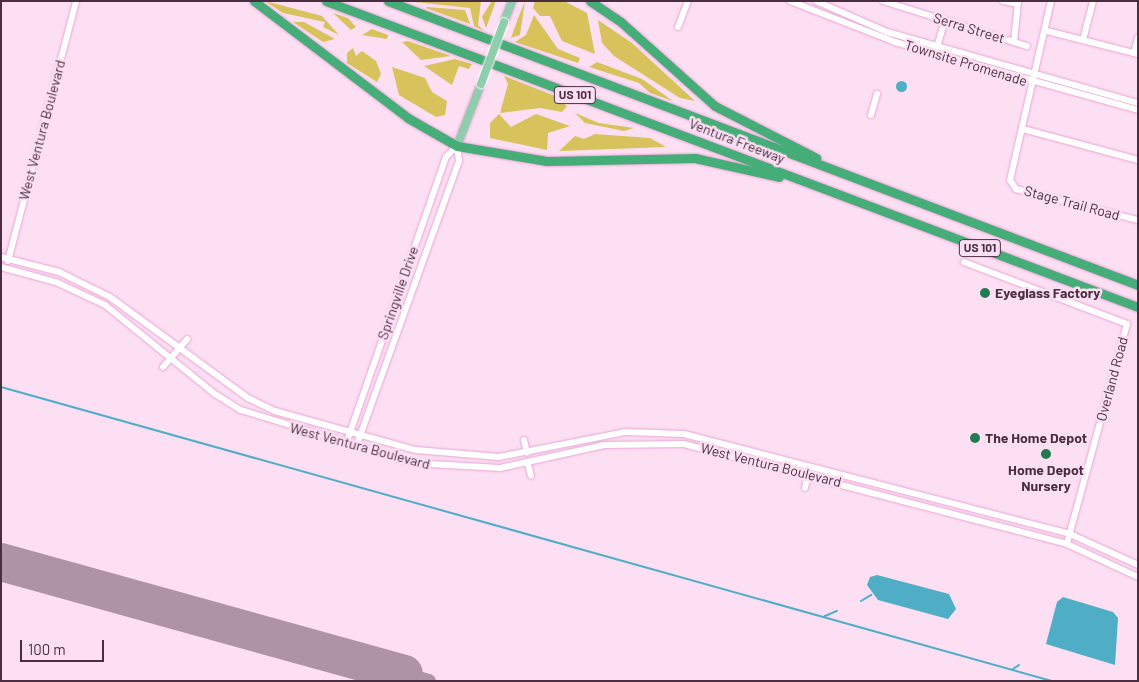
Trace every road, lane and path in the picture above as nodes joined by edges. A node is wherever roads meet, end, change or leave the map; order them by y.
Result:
1 (76, 1) edge
2 (254, 1) edge
3 (326, 1) edge
4 (388, 1) edge
5 (512, 1) edge
6 (590, 1) edge
7 (688, 1) edge
8 (790, 1) edge
9 (816, 1) edge
10 (883, 1) edge
11 (1003, 1) edge
12 (1051, 1) edge
13 (1092, 1) edge
14 (801, 3) edge
15 (1018, 3) edge
16 (945, 21) junction
17 (678, 26) dead end
18 (1047, 31) junction
19 (1138, 38) edge
20 (1083, 40) junction
21 (1014, 42) junction
22 (1027, 46) dead end
23 (936, 50) junction
24 (1136, 54) edge
25 (1036, 80) junction
26 (877, 94) dead end
27 (1138, 104) edge
28 (1138, 110) edge
29 (870, 115) dead end
30 (1023, 129) junction
31 (457, 146) junction
32 (1138, 160) edge
33 (835, 171) junction
34 (823, 188) junction
35 (1138, 220) edge
36 (1, 257) edge
37 (8, 259) junction
38 (964, 262) dead end
39 (3, 268) edge
40 (1138, 286) edge
41 (1138, 307) edge
42 (187, 339) dead end
43 (178, 349) junction
44 (170, 359) junction
45 (163, 367) dead end
46 (350, 432) junction
47 (360, 435) junction
48 (524, 440) dead end
49 (346, 444) junction
50 (356, 447) junction
51 (524, 453) junction
52 (525, 464) junction
53 (808, 474) junction
54 (531, 476) dead end
55 (805, 488) dead end
56 (898, 488) junction
57 (895, 497) junction
58 (1070, 534) junction
59 (1067, 544) junction
60 (1138, 565) edge
61 (1138, 576) edge

1 - 37 street, West Ventura Boulevard
2 - 31 highway
3 - 34 highway, Ventura Freeway / US 101
4 - 33 highway, Ventura Freeway / US 101
5 - 31 main road, Springville Drive, bridge
6 - 33 highway
7 - 17 street
8 - 14 street, Townsite Promenade
9 - 23 street, Townsite Promenade
10 - 16 street, Serra Street
11 - 15 street
12 - 18 street
13 - 20 street
14 - 23 street, Townsite Promenade
15 - 21 street
16 - 21 street, Serra Street
16 - 23 street
18 - 20 street
18 - 25 street
19 - 24 street
20 - 24 street
21 - 22 street, Serra Street
23 - 25 street, Townsite Promenade
25 - 27 street, Townsite Promenade
25 - 28 street, Townsite Promenade
25 - 30 street
26 - 29 street
30 - 32 street
30 - 35 street, Stage Trail Road
31 - 34 highway
31 - 46 street, Springville Drive
31 - 47 street, Springville Drive
33 - 40 highway, Ventura Freeway / US 101
34 - 41 highway, Ventura Freeway / US 101
36 - 37 street
37 - 39 street, West Ventura Boulevard
37 - 43 street, West Ventura Boulevard
38 - 58 street, Overland Road
39 - 44 street, West Ventura Boulevard
42 - 43 street
43 - 44 street
43 - 46 street, West Ventura Boulevard
44 - 45 street
44 - 49 street, West Ventura Boulevard
46 - 47 street, West Ventura Boulevard
46 - 49 street, Springville Drive
47 - 50 street, Springville Drive
47 - 51 street, West Ventura Boulevard
48 - 51 street
49 - 50 street, West Ventura Boulevard
50 - 52 street, West Ventura Boulevard
51 - 52 street
51 - 56 street, West Ventura Boulevard
52 - 53 street, West Ventura Boulevard
52 - 54 street
53 - 55 street
53 - 57 street, West Ventura Boulevard
56 - 57 street
56 - 58 street, West Ventura Boulevard
57 - 59 street, West Ventura Boulevard
58 - 59 street, Overland Road
58 - 60 street, West Ventura Boulevard
59 - 61 street, West Ventura Boulevard

